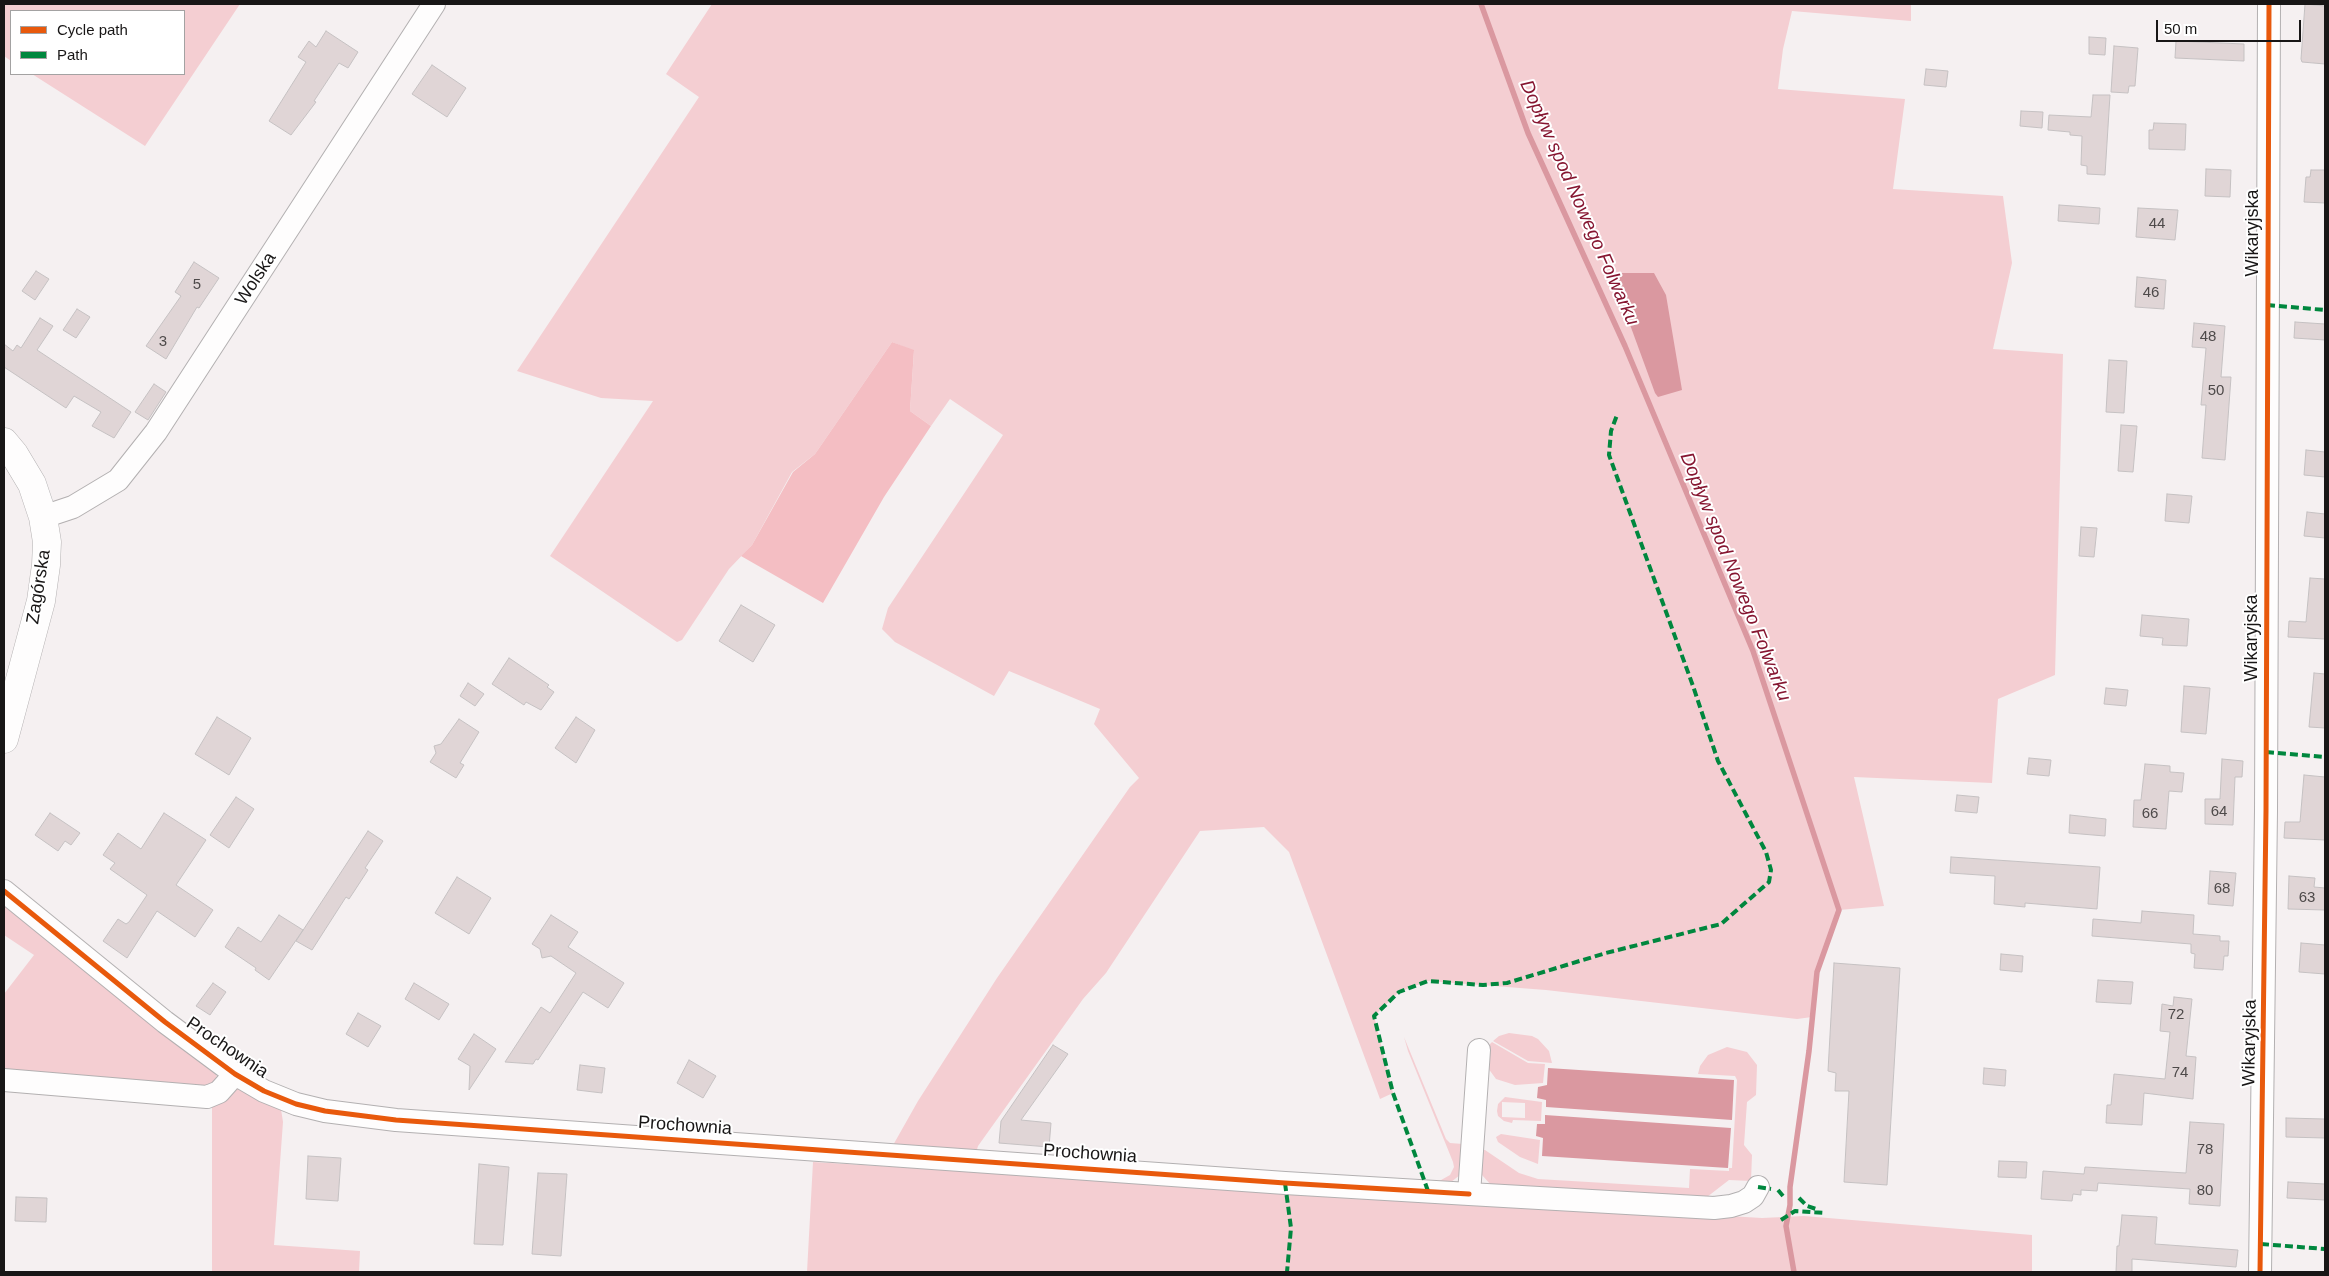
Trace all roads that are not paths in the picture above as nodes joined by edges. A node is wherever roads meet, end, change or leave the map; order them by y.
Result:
1 (434, 4) edge
2 (2269, 4) edge
3 (4, 442) edge
4 (43, 517) junction
5 (4, 739) edge
6 (4, 891) edge
7 (1479, 1050) dead end
8 (235, 1074) junction
9 (4, 1080) edge
10 (1758, 1187) dead end
11 (1469, 1194) junction
12 (2260, 1272) edge

1 - 4 street, Wolska
2 - 12 street, Wikaryjska
3 - 4 street, Zagórska
4 - 5 street, Zagórska
6 - 8 street, Prochownia
7 - 11 street
8 - 9 street, Prochownia
8 - 11 street, Prochownia
10 - 11 street, Prochownia

